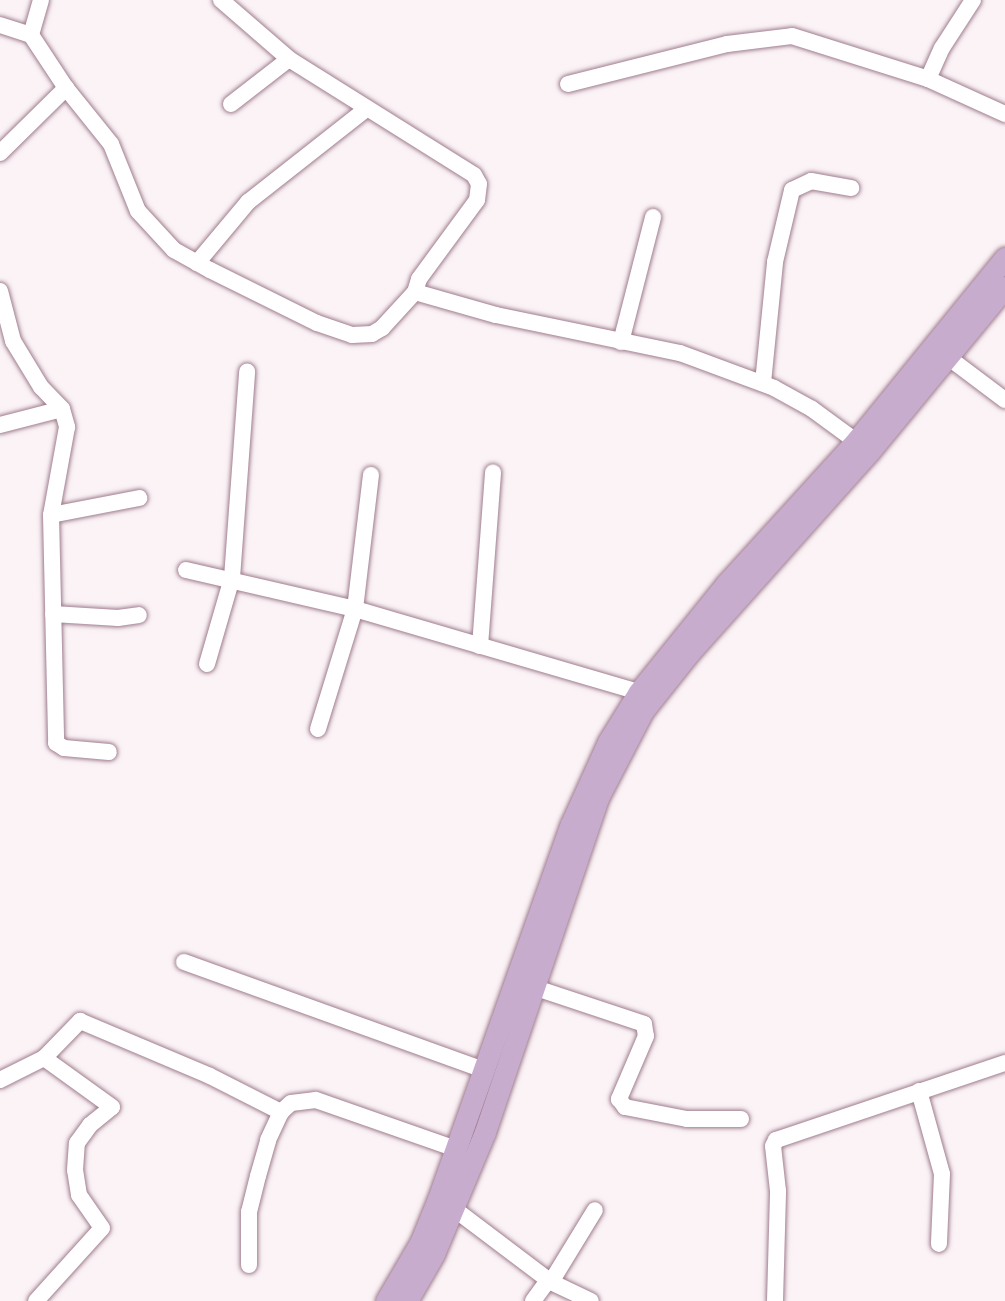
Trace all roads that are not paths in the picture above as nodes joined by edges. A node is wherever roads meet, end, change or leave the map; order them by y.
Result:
1 (40, 0) edge
2 (221, 0) edge
3 (973, 0) edge
4 (0, 25) edge
5 (31, 35) junction
6 (289, 59) junction
7 (928, 79) junction
8 (568, 84) dead end
9 (66, 88) junction
10 (231, 104) dead end
11 (366, 109) junction
12 (1005, 114) edge
13 (0, 153) edge
14 (851, 188) dead end
15 (653, 217) dead end
16 (1005, 258) edge
17 (197, 263) junction
18 (1005, 287) edge
19 (0, 291) edge
20 (415, 292) junction
21 (621, 342) junction
22 (949, 358) junction
23 (247, 372) dead end
24 (763, 383) junction
25 (1005, 400) edge
26 (62, 409) junction
27 (0, 425) edge
28 (863, 446) junction
29 (494, 472) dead end
30 (371, 475) dead end
31 (139, 498) dead end
32 (51, 515) junction
33 (186, 570) dead end
34 (232, 578) junction
35 (355, 609) junction
36 (53, 614) junction
37 (139, 615) dead end
38 (480, 646) junction
39 (207, 664) dead end
40 (639, 692) junction
41 (318, 729) dead end
42 (109, 752) dead end
43 (184, 962) dead end
44 (533, 987) junction
45 (44, 1058) junction
46 (1005, 1064) edge
47 (486, 1071) junction
48 (0, 1080) edge
49 (919, 1091) junction
50 (281, 1112) junction
51 (741, 1119) dead end
52 (456, 1149) junction
53 (453, 1208) junction
54 (595, 1209) dead end
55 (939, 1244) dead end
56 (249, 1265) dead end
57 (549, 1281) junction
58 (36, 1301) edge
59 (387, 1301) edge
60 (407, 1301) edge
61 (533, 1301) edge
62 (591, 1301) edge
63 (775, 1301) edge

1 - 5 street
2 - 6 street
3 - 7 street
4 - 5 street
5 - 9 street
6 - 10 street
6 - 11 street
7 - 8 street
7 - 12 street
9 - 13 street
9 - 17 street
11 - 17 street
11 - 20 street
14 - 24 street
15 - 21 street
16 - 28 main road
17 - 20 street
18 - 22 main road
19 - 26 street
20 - 21 street
21 - 24 street
22 - 25 street
22 - 28 main road
23 - 34 street
24 - 28 street
26 - 27 street
26 - 32 street
28 - 40 main road
28 - 44 main road
29 - 38 street
30 - 35 street
31 - 32 street
32 - 36 street
33 - 34 street
34 - 35 street
34 - 39 street
35 - 38 street
35 - 41 street
36 - 37 street
36 - 42 street
38 - 40 street
40 - 47 main road
43 - 47 street
44 - 51 street
44 - 53 main road
45 - 48 street
45 - 50 street
45 - 58 street
46 - 49 street
47 - 52 main road
49 - 55 street
49 - 63 street
50 - 52 street
50 - 56 street
52 - 59 main road
53 - 57 street
53 - 60 main road
54 - 57 street
57 - 61 street
57 - 62 street

